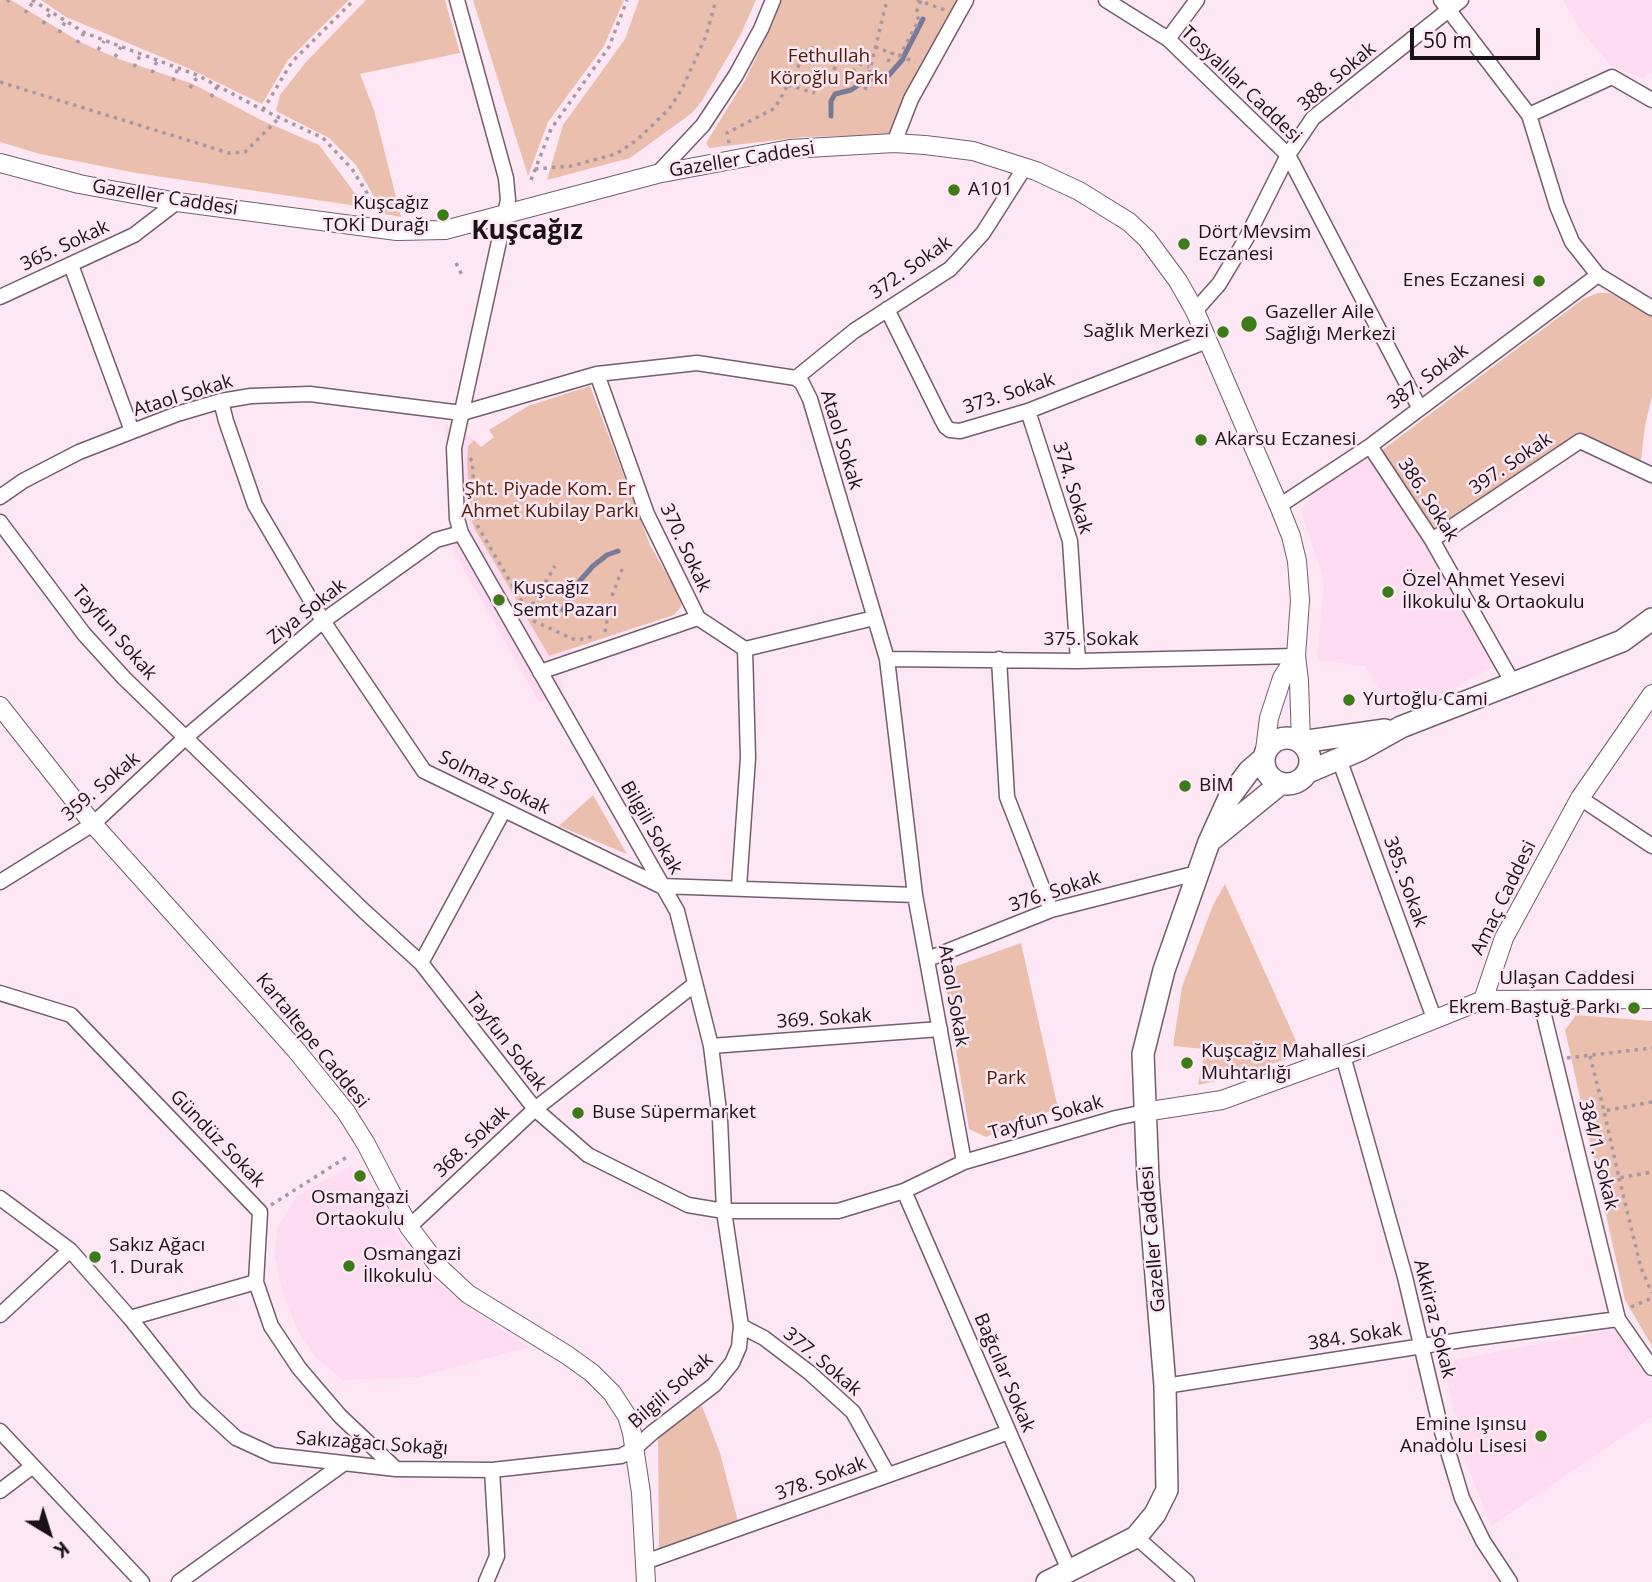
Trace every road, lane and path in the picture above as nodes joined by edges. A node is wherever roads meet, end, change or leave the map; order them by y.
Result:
1 (354, 0) edge
2 (457, 0) edge
3 (628, 0) edge
4 (716, 0) edge
5 (773, 0) edge
6 (887, 0) edge
7 (920, 0) edge
8 (937, 0) edge
9 (966, 0) edge
10 (1106, 0) edge
11 (1197, 0) edge
12 (1461, 0) edge
13 (33, 1) edge
14 (1445, 5) edge
15 (934, 6) junction
16 (51, 12) junction
17 (950, 12) dead end
18 (25, 13) dead end
19 (65, 22) junction
20 (43, 24) dead end
21 (59, 33) dead end
22 (85, 33) junction
23 (1168, 39) junction
24 (104, 41) junction
25 (77, 43) dead end
26 (121, 47) junction
27 (874, 47) junction
28 (98, 50) dead end
29 (891, 53) junction
30 (141, 54) junction
31 (115, 57) dead end
32 (839, 57) junction
33 (899, 57) junction
34 (157, 61) junction
35 (888, 62) dead end
36 (857, 63) junction
37 (921, 65) dead end
38 (134, 67) dead end
39 (869, 67) junction
40 (178, 68) junction
41 (834, 70) dead end
42 (853, 72) dead end
43 (152, 73) dead end
44 (198, 76) junction
45 (173, 81) dead end
46 (0, 82) edge
47 (788, 85) junction
48 (218, 86) junction
49 (190, 88) dead end
50 (865, 90) dead end
51 (815, 93) dead end
52 (211, 97) dead end
53 (1652, 100) edge
54 (263, 110) junction
55 (1529, 115) junction
56 (279, 118) junction
57 (894, 143) junction
58 (730, 145) dead end
59 (1288, 155) junction
60 (0, 163) edge
61 (1025, 167) junction
62 (536, 169) junction
63 (657, 174) junction
64 (531, 180) dead end
65 (177, 202) junction
66 (372, 212) dead end
67 (505, 214) junction
68 (456, 263) dead end
69 (71, 265) junction
70 (1598, 275) junction
71 (463, 277) dead end
72 (0, 297) edge
73 (1652, 307) edge
74 (887, 309) junction
75 (1195, 311) junction
76 (1207, 341) junction
77 (597, 374) junction
78 (796, 378) junction
79 (222, 401) junction
80 (1419, 407) junction
81 (1028, 411) junction
82 (462, 412) junction
83 (132, 431) junction
84 (1370, 446) junction
85 (467, 455) dead end
86 (1652, 475) edge
87 (0, 497) edge
88 (1279, 506) junction
89 (0, 522) edge
90 (461, 533) junction
91 (1432, 540) junction
92 (555, 566) dead end
93 (623, 566) dead end
94 (612, 596) dead end
95 (610, 603) dead end
96 (528, 612) junction
97 (698, 618) junction
98 (874, 618) junction
99 (1652, 619) edge
100 (323, 621) junction
101 (616, 629) dead end
102 (605, 632) junction
103 (746, 649) junction
104 (1296, 656) junction
105 (887, 659) junction
106 (999, 659) junction
107 (1078, 661) junction
108 (540, 671) junction
109 (1514, 685) junction
110 (1652, 694) edge
111 (0, 706) edge
112 (1401, 727) junction
113 (186, 737) junction
114 (1301, 743) junction
115 (1264, 758) junction
116 (1339, 759) junction
117 (1308, 772) junction
118 (1280, 784) junction
119 (1580, 798) junction
120 (505, 810) junction
121 (93, 824) junction
122 (1209, 842) junction
123 (1652, 846) edge
124 (1197, 873) junction
125 (0, 882) edge
126 (661, 886) junction
127 (739, 887) junction
128 (915, 895) junction
129 (1051, 910) junction
130 (928, 959) junction
131 (421, 963) junction
132 (695, 984) junction
133 (0, 993) edge
134 (1540, 999) junction
135 (1652, 999) edge
136 (1483, 1000) junction
137 (1434, 1018) junction
138 (940, 1029) junction
139 (711, 1046) junction
140 (1652, 1048) edge
141 (1590, 1055) junction
142 (1343, 1056) junction
143 (1555, 1060) junction
144 (1652, 1102) edge
145 (535, 1110) junction
146 (1604, 1111) junction
147 (1144, 1112) junction
148 (350, 1155) dead end
149 (964, 1162) junction
150 (1652, 1172) edge
151 (1619, 1178) junction
152 (904, 1191) junction
153 (0, 1198) edge
154 (724, 1211) junction
155 (260, 1212) junction
156 (409, 1227) junction
157 (70, 1250) junction
158 (256, 1282) junction
159 (1652, 1295) edge
160 (0, 1315) edge
161 (1617, 1316) junction
162 (130, 1318) junction
163 (741, 1326) junction
164 (1423, 1346) junction
165 (1652, 1368) edge
166 (1165, 1386) junction
167 (0, 1431) edge
168 (1009, 1432) junction
169 (634, 1450) junction
170 (343, 1464) junction
171 (33, 1466) junction
172 (396, 1469) junction
173 (492, 1470) junction
174 (888, 1475) junction
175 (0, 1491) edge
176 (1136, 1537) junction
177 (645, 1562) junction
178 (1069, 1570) junction
179 (189, 1579) edge
180 (142, 1582) edge
181 (486, 1582) edge
182 (646, 1582) edge
183 (1047, 1582) edge
184 (1186, 1582) edge
185 (1510, 1582) edge

1 - 54 path
2 - 67 street, Bilgili Sokak
3 - 62 path
4 - 62 path
5 - 63 street
6 - 27 path
7 - 15 path
7 - 33 path
8 - 15 path
9 - 57 street
10 - 23 street, Tosyalılar Caddesi
11 - 23 street
12 - 14 street, 388. Sokak
13 - 16 path
13 - 18 path
14 - 55 street
14 - 59 street, 388. Sokak
15 - 17 path
16 - 19 path
16 - 20 path
19 - 21 path
19 - 22 path
22 - 24 path
22 - 25 path
23 - 59 street, Tosyalılar Caddesi
24 - 26 path
24 - 28 path
26 - 30 path
26 - 31 path
27 - 29 path
27 - 39 path
29 - 33 path
29 - 35 path
30 - 34 path
30 - 38 path
32 - 36 path
32 - 41 path
32 - 47 path
33 - 37 path
34 - 40 path
34 - 43 path
36 - 39 path
36 - 42 path
39 - 50 path
40 - 44 path
40 - 45 path
44 - 48 path
44 - 49 path
46 - 56 path
47 - 51 path
47 - 58 path
48 - 52 path
48 - 54 path
53 - 55 street
54 - 56 path
55 - 70 street
56 - 66 path
57 - 61 street, Gazeller Caddesi
57 - 63 street, Gazeller Caddesi
59 - 75 street, 388. Sokak
59 - 80 street, Tosyalılar Caddesi
60 - 65 street, Gazeller Caddesi
61 - 74 street, 372. Sokak
61 - 75 street, Gazeller Caddesi
62 - 64 path
63 - 67 street, Gazeller Caddesi
65 - 67 street, Gazeller Caddesi
65 - 69 street, 365. Sokak
67 - 82 street, Bilgili Sokak
68 - 71 path
69 - 72 street, 365. Sokak
69 - 83 street
70 - 73 street
70 - 80 street, 387. Sokak
74 - 78 street, 372. Sokak
74 - 81 street, 373. Sokak
75 - 76 street, Gazeller Caddesi
76 - 81 street, 373. Sokak
76 - 88 street, Gazeller Caddesi
77 - 78 street, Ataol Sokak
77 - 82 street, Ataol Sokak
77 - 97 street, 370. Sokak
78 - 98 street, Ataol Sokak
79 - 82 street, Ataol Sokak
79 - 83 street, Ataol Sokak
79 - 100 street, Solmaz Sokak
80 - 84 street, 387. Sokak
81 - 107 street, 374. Sokak
82 - 90 street, Bilgili Sokak
83 - 87 street, Ataol Sokak
84 - 88 street, 387. Sokak
84 - 91 street, 386. Sokak
85 - 96 path
86 - 91 street, 397. Sokak
88 - 104 street, Gazeller Caddesi
89 - 113 street, Tayfun Sokak
90 - 100 street, Ziya Sokak
90 - 108 street, Bilgili Sokak
91 - 109 street, 386. Sokak
92 - 96 path
93 - 94 path
95 - 102 path
96 - 102 path
97 - 103 street, 370. Sokak
97 - 108 street
98 - 103 street
98 - 105 street, Ataol Sokak
99 - 109 main road
100 - 113 street, Ziya Sokak
100 - 120 street, Solmaz Sokak
101 - 102 path
103 - 127 street
104 - 107 street, 375. Sokak
104 - 114 street, Gazeller Caddesi
104 - 115 street, Gazeller Caddesi
105 - 106 street, 375. Sokak
105 - 128 street, Ataol Sokak
106 - 107 street, 375. Sokak
106 - 129 street
108 - 126 street, Bilgili Sokak
109 - 112 main road
110 - 119 street, Amaç Caddesi
111 - 121 street, Kartaltepe Caddesi
112 - 114 main road
112 - 116 main road
113 - 121 street, 359. Sokak
113 - 131 street, Tayfun Sokak
114 - 115 main road
114 - 117 main road
115 - 118 main road
115 - 122 main road, Gazeller Caddesi
116 - 117 main road
116 - 137 street, 385. Sokak
117 - 118 main road
118 - 122 main road
119 - 123 street
119 - 136 street, Amaç Caddesi
120 - 126 street, Solmaz Sokak
120 - 131 street
121 - 125 street, 359. Sokak
121 - 156 street, Kartaltepe Caddesi
122 - 124 main road, Gazeller Caddesi
124 - 129 street, 376. Sokak
124 - 147 main road, Gazeller Caddesi
126 - 127 street, Solmaz Sokak
126 - 132 street, Bilgili Sokak
127 - 128 street, Solmaz Sokak
128 - 130 street, Ataol Sokak
129 - 130 street, 376. Sokak
130 - 138 street, Ataol Sokak
131 - 145 street, Tayfun Sokak
132 - 139 street, Bilgili Sokak
132 - 145 street, 368. Sokak
133 - 155 street, Gündüz Sokak
134 - 135 street, Ulaşan Caddesi
134 - 136 street, Ulaşan Caddesi
134 - 143 street, 384/1. Sokak
136 - 137 street
137 - 142 street
138 - 139 street, 369. Sokak
138 - 149 street, Ataol Sokak
139 - 154 street, Bilgili Sokak
140 - 141 path
141 - 143 path
141 - 146 path
142 - 147 street
142 - 164 street, Akkiraz Sokak
143 - 161 street, 384/1. Sokak
144 - 146 path
145 - 154 street, Tayfun Sokak
145 - 156 street, 368. Sokak
146 - 151 path
147 - 149 street, Tayfun Sokak
147 - 166 main road, Gazeller Caddesi
148 - 155 path
149 - 152 street, Tayfun Sokak
150 - 151 path
151 - 159 path
152 - 154 street, Tayfun Sokak
152 - 168 street, Bağcılar Sokak
153 - 157 street, Sakızağacı Sokağı
154 - 163 street, Bilgili Sokak
155 - 158 street, Gündüz Sokak
156 - 169 street, Kartaltepe Caddesi
157 - 160 street
157 - 162 street, Sakızağacı Sokağı
158 - 162 street
158 - 172 street, Gündüz Sokak
159 - 161 path
161 - 164 street, 384. Sokak
161 - 165 street
162 - 170 street, Sakızağacı Sokağı
163 - 169 street, Bilgili Sokak
163 - 174 street, 377. Sokak
164 - 166 street, 384. Sokak
164 - 185 street, Akkiraz Sokak
166 - 176 main road, Gazeller Caddesi
167 - 171 street
168 - 174 street, 378. Sokak
168 - 178 street, Bağcılar Sokak
169 - 173 street, Sakızağacı Sokağı
169 - 177 street, Kartaltepe Caddesi
170 - 172 street, Sakızağacı Sokağı
170 - 179 street
171 - 175 street
171 - 180 street
172 - 173 street, Sakızağacı Sokağı
173 - 181 street
174 - 177 street, 378. Sokak
176 - 178 main road, Gazeller Caddesi
176 - 184 street
177 - 182 street, Kartaltepe Caddesi
178 - 183 main road, Gazeller Caddesi

